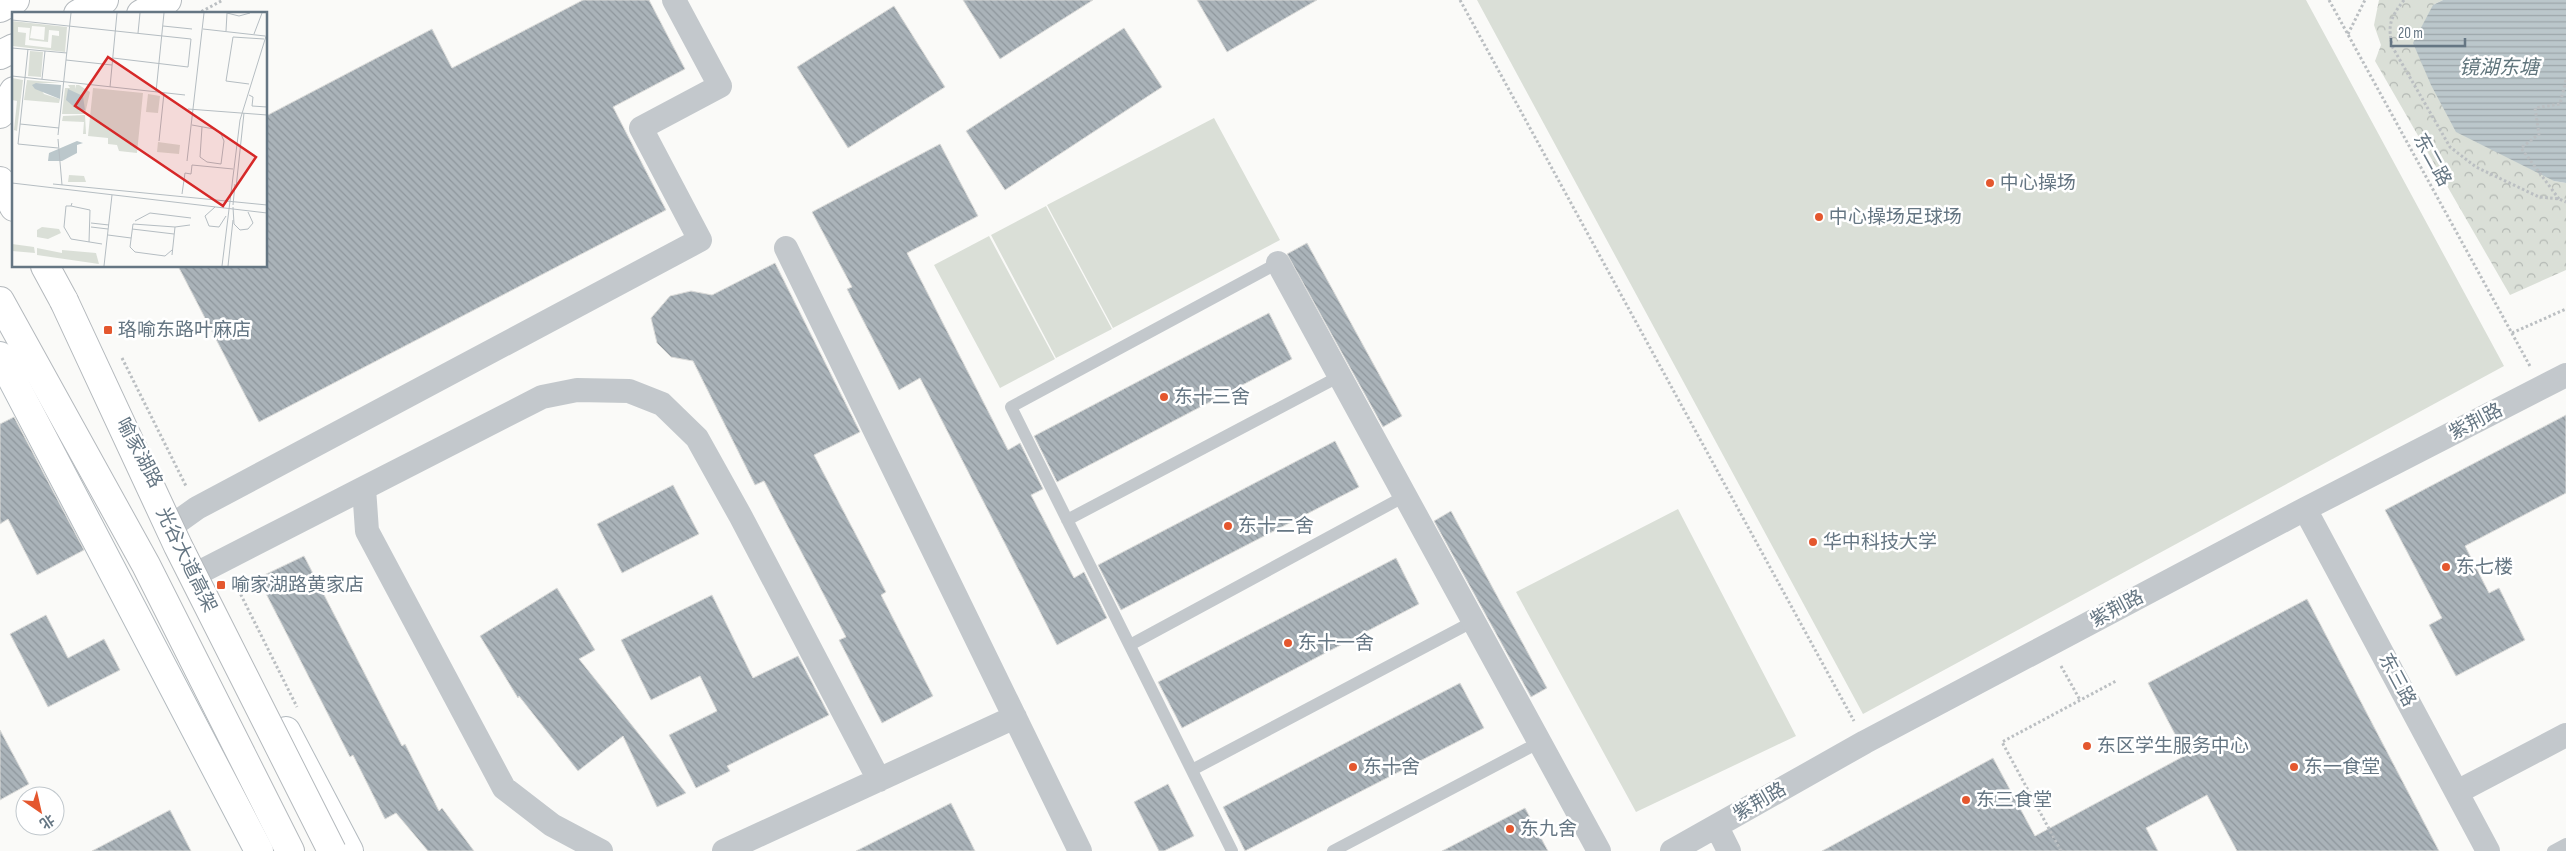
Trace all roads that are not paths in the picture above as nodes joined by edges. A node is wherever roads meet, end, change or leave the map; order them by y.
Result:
1 (15, 0) edge
2 (104, 0) edge
3 (167, 0) edge
4 (674, 0) edge
5 (0, 8) edge
6 (82, 12) edge
7 (145, 12) edge
8 (12, 49) edge
9 (0, 55) edge
10 (12, 83) edge
11 (0, 89) edge
12 (12, 94) edge
13 (0, 114) edge
14 (0, 181) edge
15 (0, 190) edge
16 (12, 203) edge
17 (12, 212) edge
18 (786, 248) dead end
19 (1278, 263) joint
20 (41, 268) edge
21 (46, 268) edge
22 (0, 300) edge
23 (0, 356) edge
24 (2566, 375) edge
25 (1340, 376) junction
26 (364, 488) junction
27 (1405, 496) junction
28 (2305, 509) junction
29 (1067, 520) junction
30 (176, 523) junction
31 (202, 571) junction
32 (1474, 621) junction
33 (1130, 645) junction
34 (1015, 718) junction
35 (2566, 734) edge
36 (1540, 742) junction
37 (1192, 770) junction
38 (879, 780) junction
39 (2457, 792) junction
40 (1717, 827) junction
41 (2566, 844) edge
42 (259, 851) edge
43 (290, 851) edge
44 (332, 851) edge
45 (349, 851) edge
46 (601, 851) edge
47 (724, 851) edge
48 (1080, 851) edge
49 (1232, 851) edge
50 (1333, 851) edge
51 (1599, 851) edge
52 (1672, 851) edge
53 (1729, 851) edge
54 (2488, 851) edge
55 (2553, 851) edge

1 - 5 main road
2 - 6 main road
3 - 7 main road
4 - 30 street
8 - 9 main road
10 - 11 main road
12 - 13 main road
14 - 16 main road
15 - 17 main road
18 - 34 street
19 - 25 street
19 - 29 lane
20 - 30 main road, 喻家湖路
21 - 44 main road, 光谷大道高架, bridge
22 - 43 main road, 光谷大道高架
23 - 42 main road
24 - 28 street, 紫荆路
25 - 27 street
25 - 29 lane
26 - 31 street
26 - 38 street
26 - 46 street
27 - 32 street
27 - 33 lane
28 - 39 street, 东三路
28 - 40 street, 紫荆路
29 - 33 lane
30 - 31 main road, 喻家湖路
31 - 45 main road, 喻家湖路
32 - 36 street
32 - 37 lane
33 - 37 lane
34 - 38 street
34 - 48 street
35 - 39 street
36 - 50 lane
36 - 51 street
37 - 49 lane
38 - 47 street
39 - 54 street, 东三路
40 - 52 street, 紫荆路
40 - 53 street
41 - 55 lane

